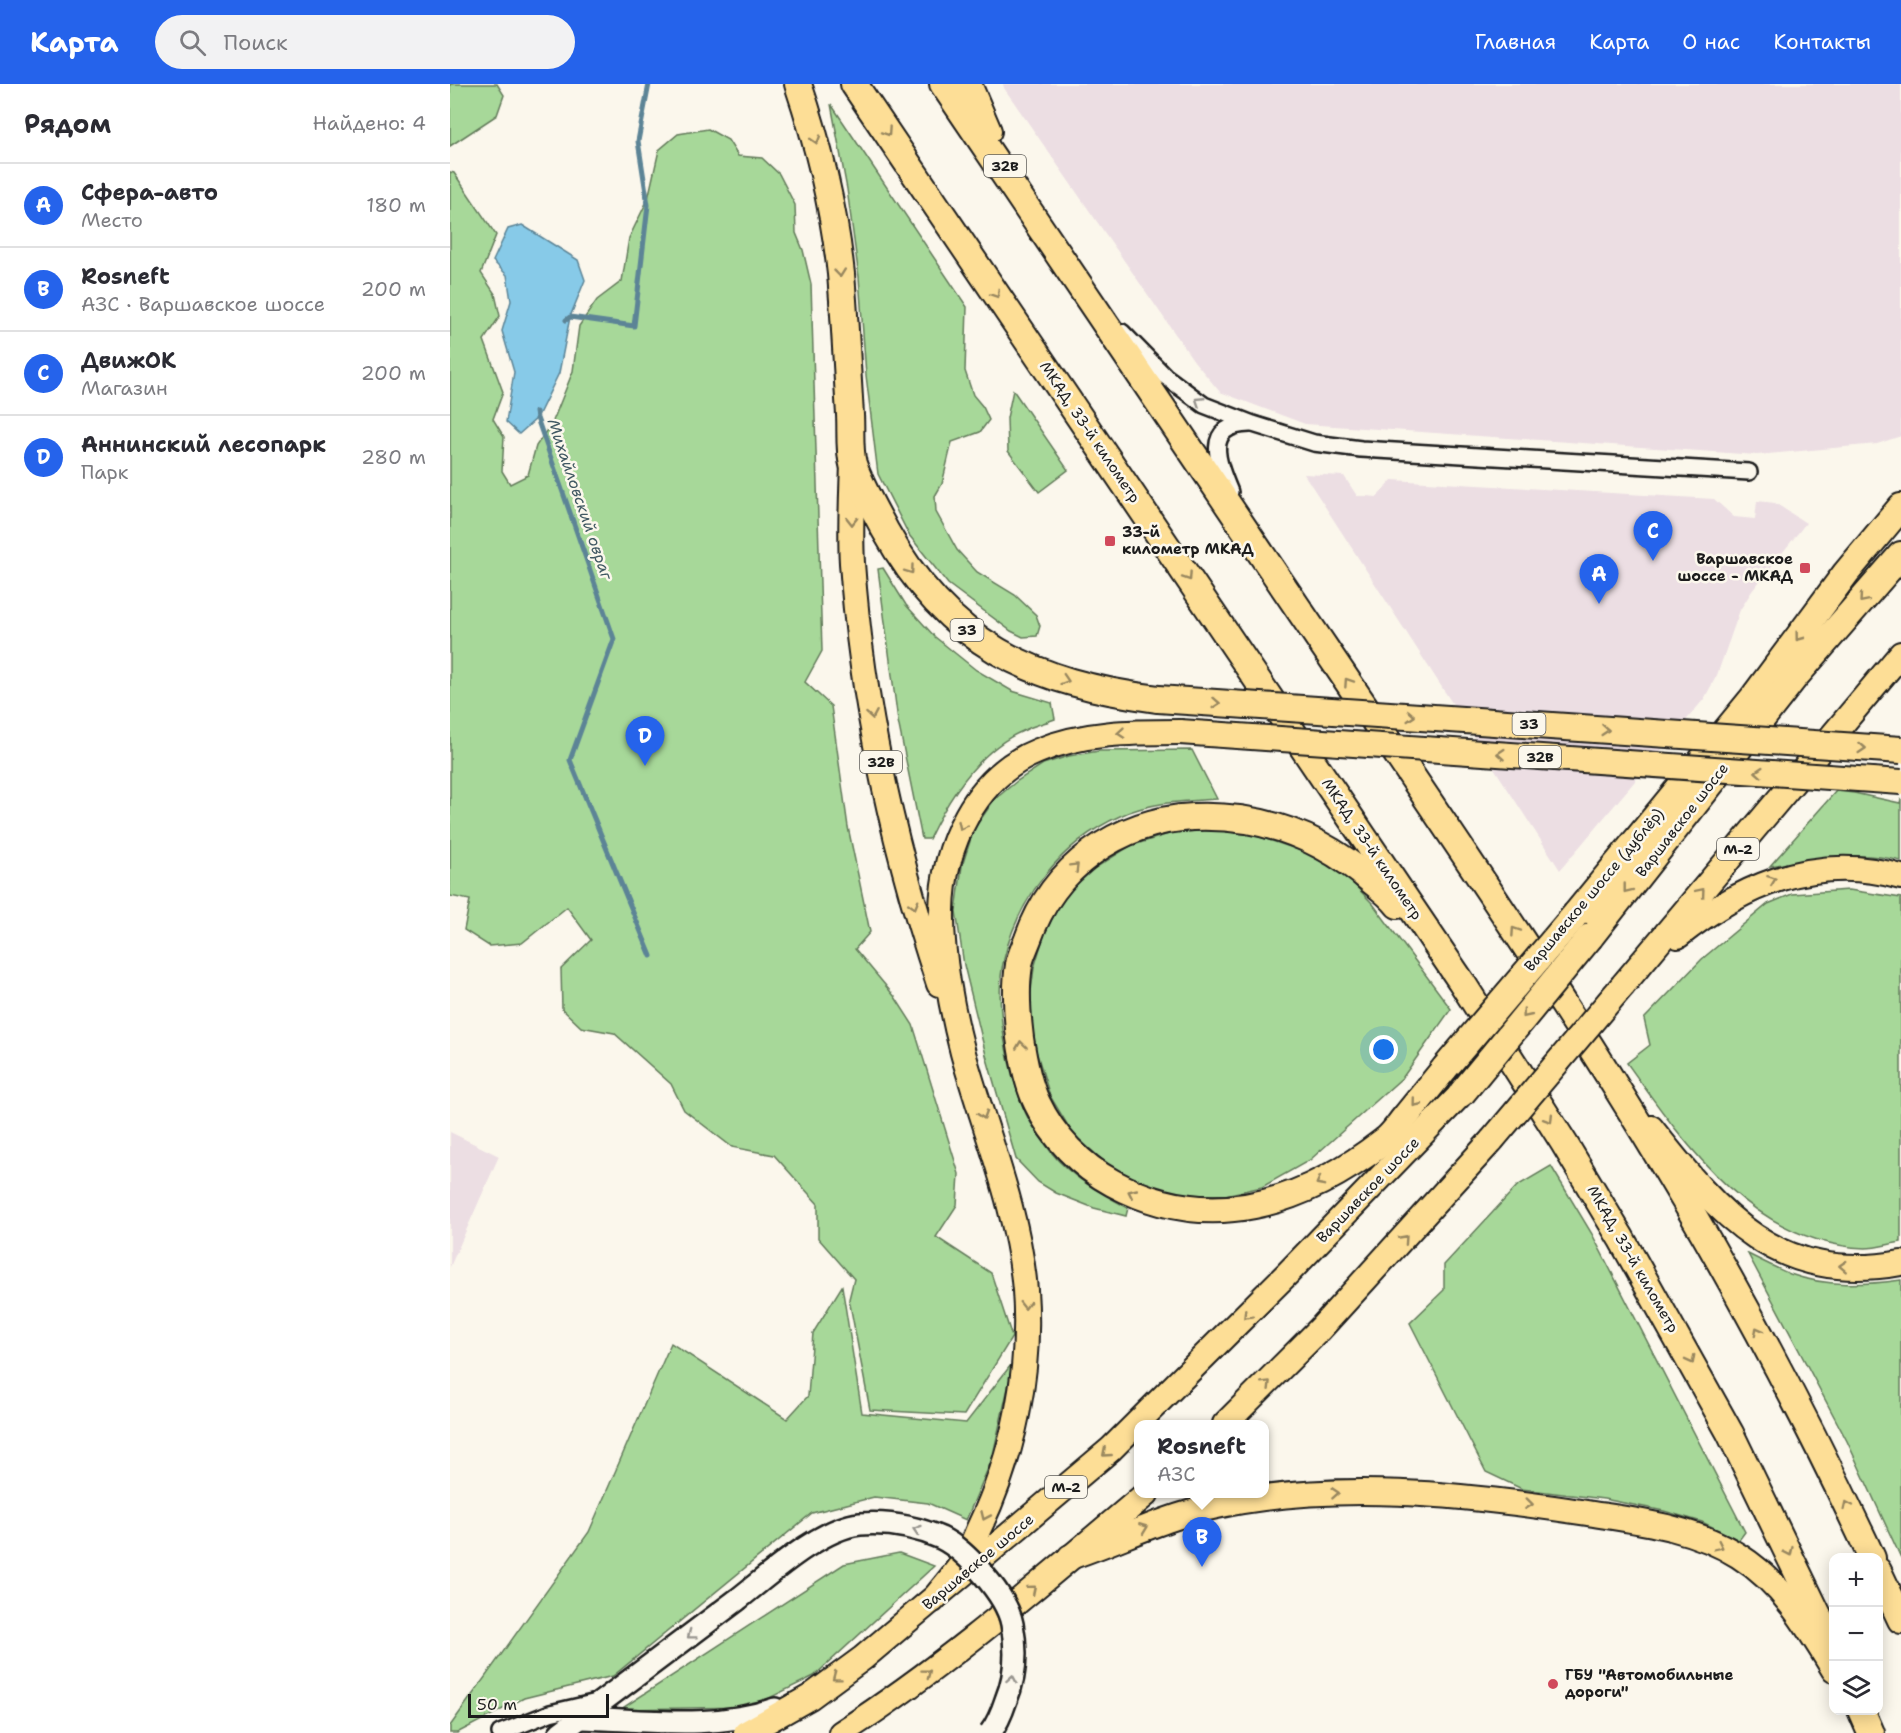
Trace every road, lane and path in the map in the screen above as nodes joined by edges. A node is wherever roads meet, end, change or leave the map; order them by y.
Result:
1 (798, 84) edge
2 (854, 84) edge
3 (943, 84) edge
4 (968, 84) edge
5 (1051, 244) junction
6 (1077, 282) junction
7 (1253, 424) junction
8 (853, 463) junction
9 (1749, 472) dead end
10 (1901, 507) edge
11 (1901, 555) edge
12 (1267, 563) junction
13 (1901, 654) edge
14 (1901, 750) edge
15 (1901, 782) edge
16 (1901, 877) edge
17 (1461, 981) junction
18 (1623, 985) junction
19 (1575, 1023) junction
20 (964, 1056) junction
21 (1462, 1094) joint
22 (1387, 1139) junction
23 (1901, 1263) edge
24 (1288, 1273) junction
25 (1140, 1420) edge
26 (1230, 1420) edge
27 (1134, 1426) edge
28 (1269, 1497) edge
29 (1141, 1498) edge
30 (1257, 1498) edge
31 (1870, 1553) edge
32 (1070, 1557) junction
33 (1883, 1582) edge
34 (933, 1599) junction
35 (1901, 1620) edge
36 (1829, 1640) edge
37 (1829, 1663) edge
38 (810, 1697) junction
39 (606, 1700) junction
40 (884, 1706) junction
41 (1862, 1715) edge
42 (582, 1718) junction
43 (500, 1733) edge
44 (560, 1733) edge
45 (746, 1733) edge
46 (841, 1733) edge
47 (862, 1733) edge
48 (990, 1733) edge
49 (1871, 1733) edge

1 -> 8 highway, 32B
2 -> 17 highway, МКАД, 33-й километр
3 - 5 highway
4 - 5 highway, 32B
5 - 6 highway
7 -> 6 street
6 - 12 highway
7 - 9 street
7 - 12 street
8 -> 14 highway, 33, bridge
8 -> 20 main road, 32B
10 -> 22 highway, Варшавское шоссе (дублёр), bridge
11 -> 21 highway, Варшавское шоссе / М-2, bridge
19 -> 12 highway
18 -> 13 main road, М-2
15 -> 20 main road, 32B, bridge
18 -> 16 main road
22 -> 17 highway
17 -> 36 highway, МКАД, 33-й километр
26 -> 18 main road, М-2, bridge
23 -> 19 main road
31 -> 19 highway
20 -> 34 main road
21 - 24 main road, Варшавское шоссе / М-2
22 - 24 main road, Варшавское шоссе (дублёр)
24 -> 25 main road, Варшавское шоссе / М-2
27 -> 34 main road, Варшавское шоссе / М-2
28 -> 37 main road
29 - 32 main road
32 -> 30 main road
40 -> 32 main road
33 - 35 highway
34 -> 38 main road, Варшавское шоссе
38 - 42 main road
38 - 45 main road, Варшавское шоссе
39 - 42 main road
39 - 43 street
48 -> 39 main road, bridge
40 - 46 main road
40 - 47 main road
41 - 49 highway
42 - 44 main road

